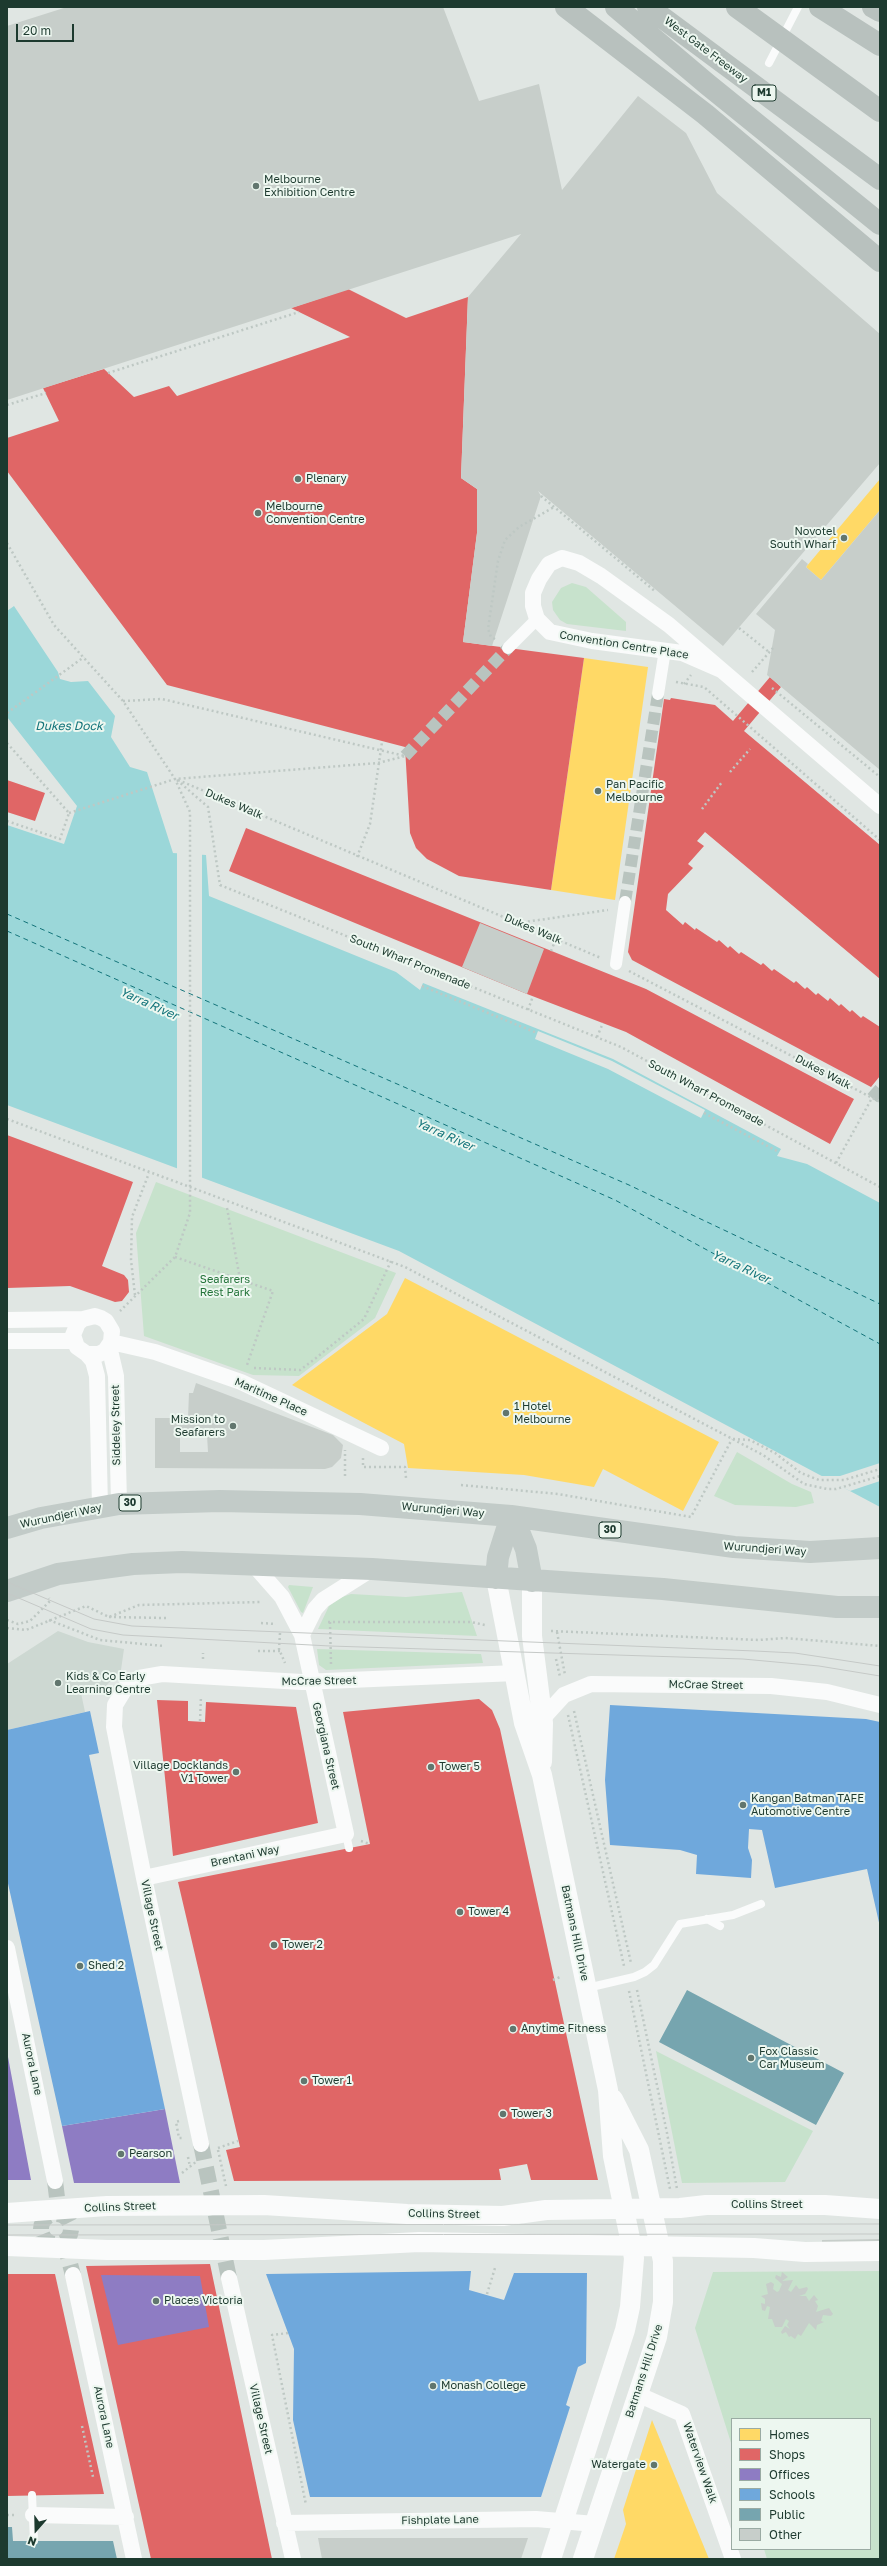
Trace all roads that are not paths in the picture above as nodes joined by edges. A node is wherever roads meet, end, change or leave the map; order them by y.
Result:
1 (566, 7) edge
2 (616, 7) edge
3 (648, 7) edge
4 (737, 7) edge
5 (798, 7) edge
6 (820, 7) edge
7 (873, 7) edge
8 (880, 11) edge
9 (880, 45) edge
10 (769, 62) dead end
11 (880, 111) edge
12 (880, 179) edge
13 (880, 224) edge
14 (880, 260) edge
15 (537, 619) junction
16 (508, 648) tunnel mouth
17 (665, 650) junction
18 (721, 670) junction
19 (658, 694) tunnel mouth
20 (880, 806) edge
21 (625, 904) tunnel mouth
22 (616, 964) road end
23 (83, 1319) junction
24 (7, 1320) edge
25 (7, 1341) edge
26 (74, 1341) junction
27 (110, 1344) junction
28 (87, 1354) junction
29 (97, 1426) junction
30 (116, 1426) junction
31 (381, 1448) dead end
32 (110, 1505) junction
33 (512, 1517) junction
34 (7, 1528) edge
35 (880, 1548) edge
36 (253, 1564) junction
37 (372, 1569) junction
38 (496, 1578) junction
39 (532, 1581) junction
40 (9, 1588) edge
41 (880, 1607) edge
42 (302, 1634) junction
43 (516, 1673) junction
44 (312, 1682) junction
45 (126, 1687) joint
46 (880, 1705) edge
47 (543, 1718) junction
48 (542, 1775) junction
49 (348, 1841) joint
50 (144, 1878) junction
51 (760, 1904) dead end
52 (707, 1920) junction
53 (720, 1926) dead end
54 (7, 1948) edge
55 (587, 1988) junction
56 (608, 2090) junction
57 (201, 2144) tunnel mouth
58 (55, 2181) tunnel mouth
59 (624, 2209) junction
60 (651, 2209) junction
61 (880, 2209) edge
62 (7, 2214) edge
63 (632, 2245) junction
64 (7, 2246) edge
65 (660, 2246) junction
66 (880, 2251) edge
67 (73, 2275) tunnel mouth
68 (229, 2278) tunnel mouth
69 (637, 2394) junction
70 (32, 2495) dead end
71 (33, 2515) junction
72 (126, 2517) junction
73 (564, 2520) junction
74 (284, 2523) junction
75 (595, 2524) junction
76 (34, 2541) dead end
77 (134, 2559) edge
78 (293, 2559) edge
79 (551, 2559) edge
80 (583, 2559) edge
81 (733, 2559) edge

1 - 14 highway
2 - 13 highway
3 - 12 highway, West Gate Freeway / M1
4 - 11 highway
5 - 10 lane
6 - 9 highway
7 - 8 highway
15 - 16 street
15 - 17 street, Convention Centre Place
15 - 18 street, Convention Centre Place
17 - 18 street, Convention Centre Place
17 - 19 street
18 - 20 street, Convention Centre Place
21 - 22 street
23 - 24 street
23 - 26 street
23 - 27 street
25 - 26 street
26 - 28 street
27 - 28 street
27 - 30 street, Siddeley Street
27 - 31 street, Maritime Place
28 - 29 street, Siddeley Street
29 - 30 street
29 - 32 street, Siddeley Street
30 - 32 street, Siddeley Street
32 - 33 highway, Wurundjeri Way / 30
32 - 34 highway, Wurundjeri Way / 30
33 - 35 highway, Wurundjeri Way / 30
33 - 38 highway
33 - 39 highway
36 - 37 highway
36 - 40 highway
36 - 42 street, Georgiana Street
37 - 38 highway
37 - 42 street
38 - 39 highway
38 - 43 street, Batmans Hill Drive
39 - 41 highway
39 - 47 street, Batmans Hill Drive
42 - 44 street, Georgiana Street
43 - 44 street, McCrae Street
43 - 48 street, Batmans Hill Drive
44 - 45 street, McCrae Street
44 - 49 street, Georgiana Street
45 - 50 street, Village Street
46 - 47 street, McCrae Street
47 - 48 street, Batmans Hill Drive
48 - 55 street, Batmans Hill Drive
49 - 50 street, Brentani Way
50 - 57 street, Village Street
51 - 52 lane
52 - 53 lane
52 - 55 lane
54 - 58 street, Aurora Lane
55 - 56 street, Batmans Hill Drive
56 - 59 street, Batmans Hill Drive
56 - 60 street, Batmans Hill Drive
59 - 60 street, Collins Street
59 - 62 street, Collins Street
59 - 63 street, Batmans Hill Drive
60 - 61 street, Collins Street
60 - 65 street, Batmans Hill Drive
63 - 64 street
63 - 65 street
63 - 73 street, Batmans Hill Drive
65 - 66 street
65 - 69 street, Batmans Hill Drive
67 - 72 street, Aurora Lane
68 - 74 street, Village Street
69 - 75 street, Batmans Hill Drive
69 - 81 street, Waterview Walk
70 - 71 lane
71 - 72 street
71 - 76 lane
72 - 77 street, Aurora Lane
73 - 74 street, Fishplate Lane
73 - 75 street, Fishplate Lane
73 - 79 street, Batmans Hill Drive
74 - 78 street, Village Street
75 - 80 street, Batmans Hill Drive

